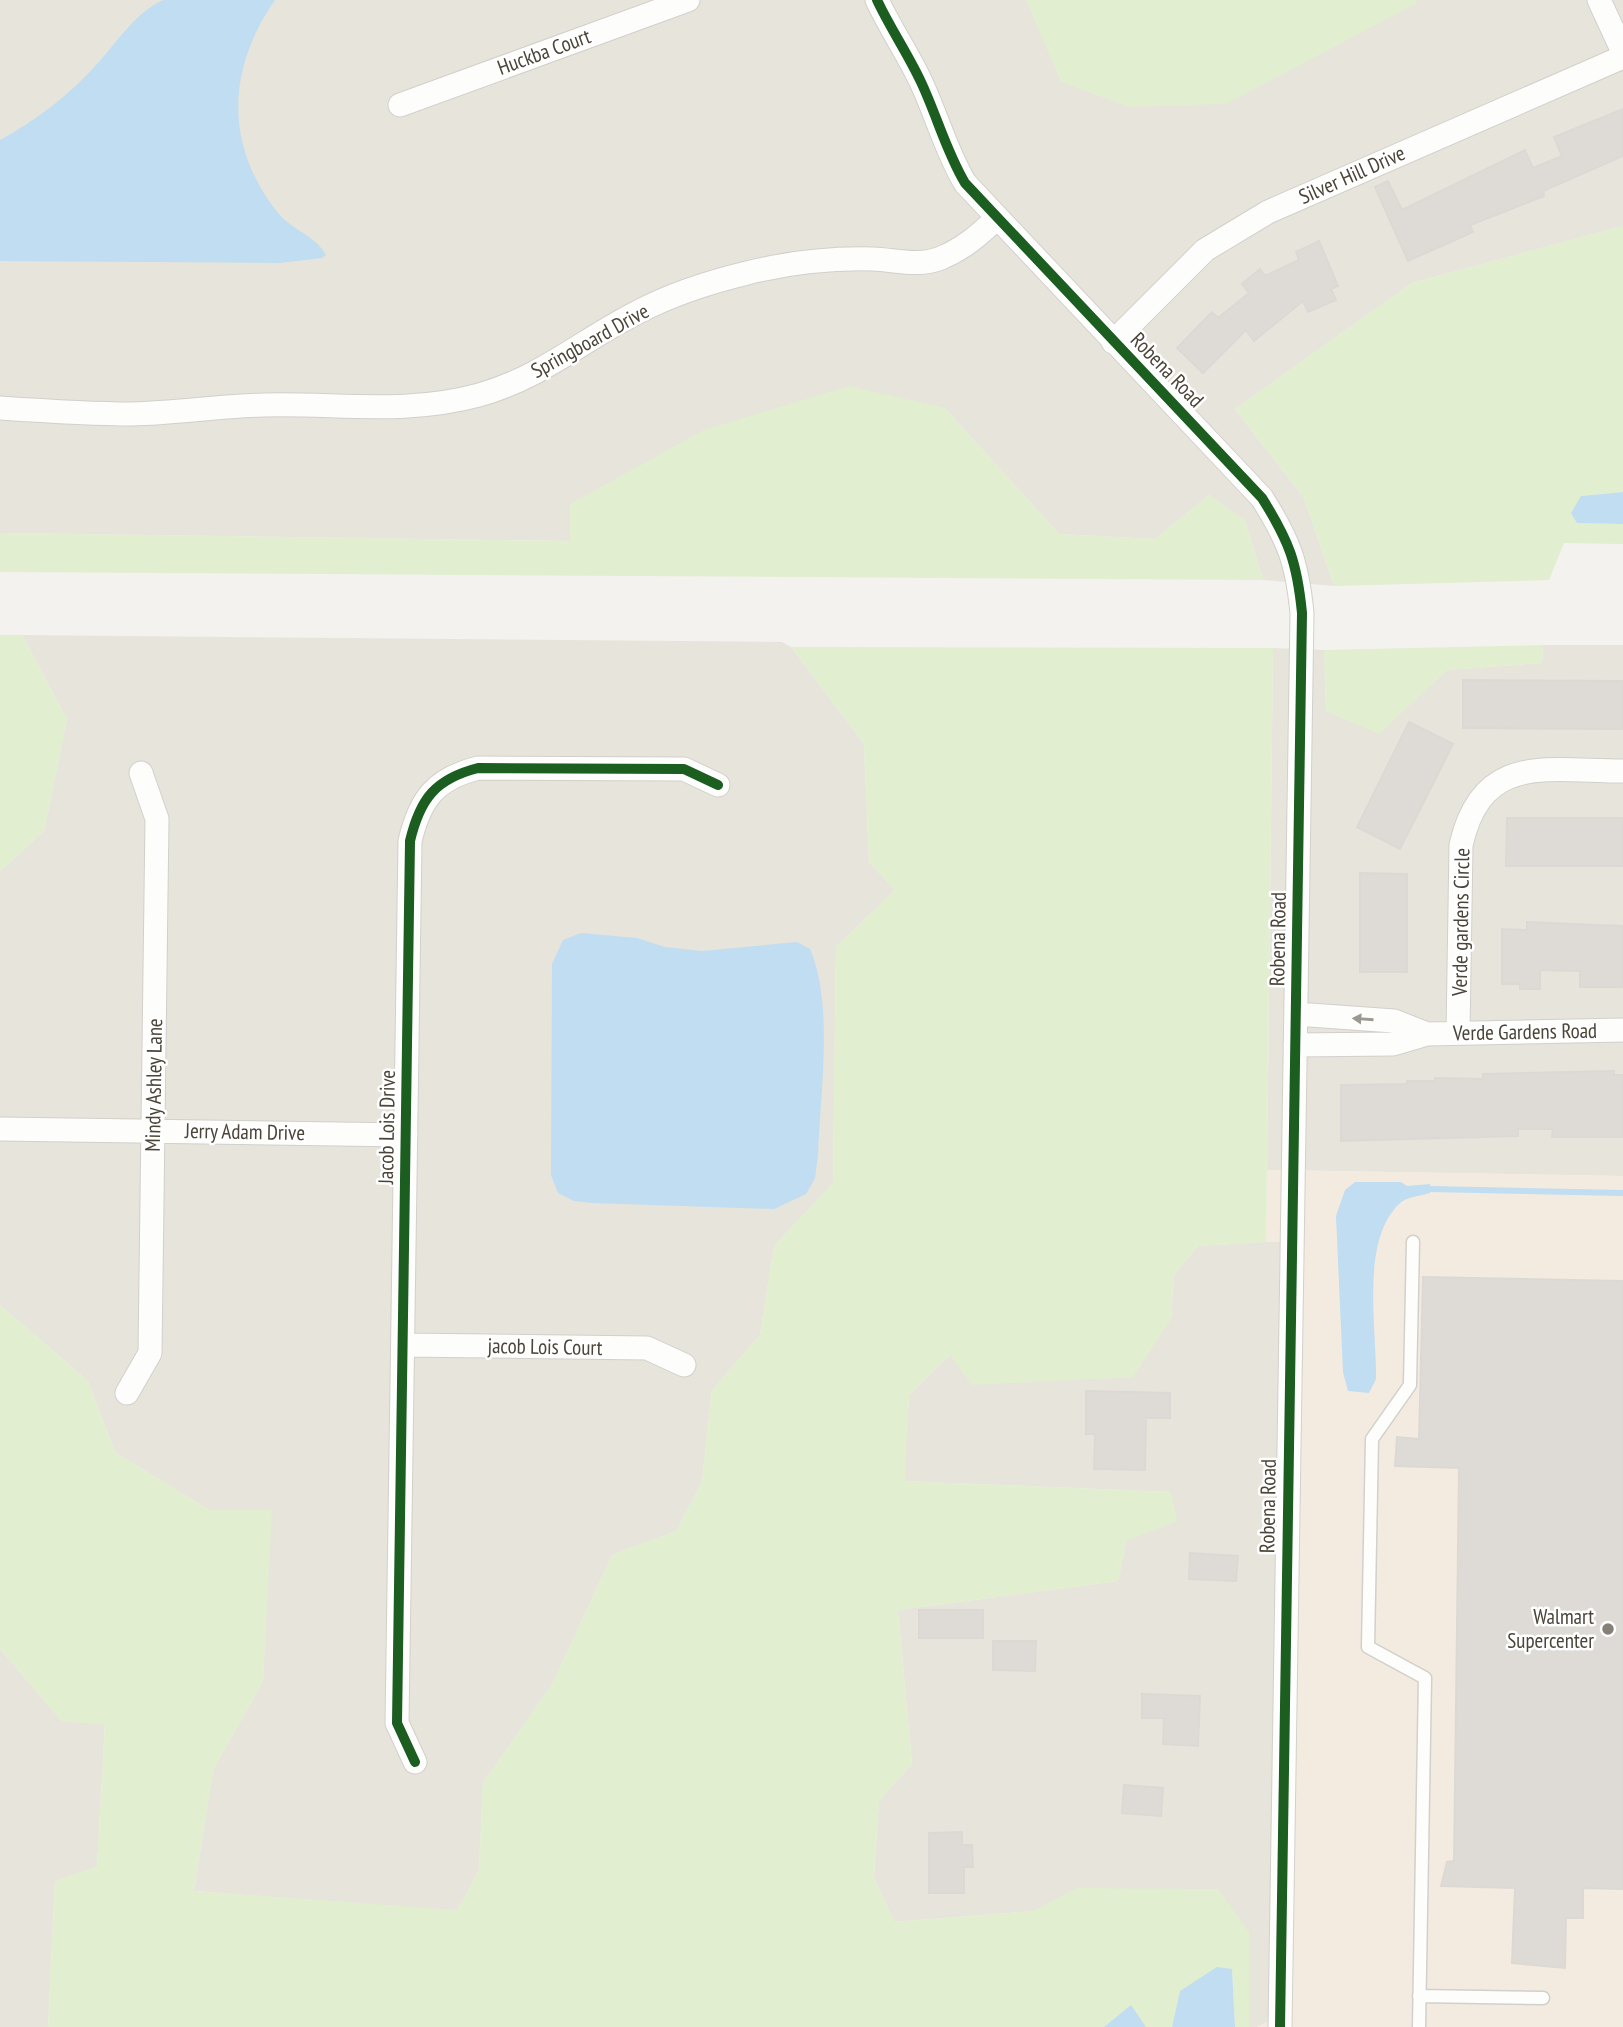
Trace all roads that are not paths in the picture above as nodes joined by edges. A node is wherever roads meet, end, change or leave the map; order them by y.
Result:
1 (688, 0) edge
2 (877, 0) edge
3 (1599, 0) edge
4 (1623, 54) edge
5 (400, 105) dead end
6 (996, 219) junction
7 (1113, 342) junction
8 (0, 408) edge
9 (1623, 771) edge
10 (141, 773) dead end
11 (718, 785) dead end
12 (1296, 1014) junction
13 (1623, 1030) edge
14 (1458, 1033) junction
15 (1427, 1034) junction
16 (1295, 1045) junction
17 (0, 1129) edge
18 (153, 1131) junction
19 (406, 1135) junction
20 (1413, 1242) dead end
21 (404, 1345) junction
22 (684, 1365) dead end
23 (127, 1393) dead end
24 (415, 1762) dead end
25 (1419, 1996) junction
26 (1543, 1998) dead end
27 (1280, 2027) edge
28 (1419, 2027) edge

1 - 5 street, Huckba Court
2 - 6 street, Robena Road
3 - 4 street
4 - 7 street, Silver Hill Drive
6 - 7 street, Robena Road
6 - 8 street, Springboard Drive
7 - 12 street, Robena Road
9 - 14 street, Verde gardens Circle
10 - 18 street, Mindy Ashley Lane
11 - 19 street, Jacob Lois Drive
15 -> 12 street, Verde Gardens Road
12 - 16 street, Robena Road
13 - 14 street, Verde Gardens Road
14 - 15 street, Verde Gardens Road
15 - 16 street, Verde Gardens Road
16 - 27 street, Robena Road
17 - 18 street, Jerry Adam Drive
18 - 19 street, Jerry Adam Drive
18 - 23 street, Mindy Ashley Lane
19 - 21 street, Jacob Lois Drive
20 - 25 lane
21 - 22 street, jacob Lois Court
21 - 24 street, Jacob Lois Drive
25 - 26 lane
25 - 28 lane

